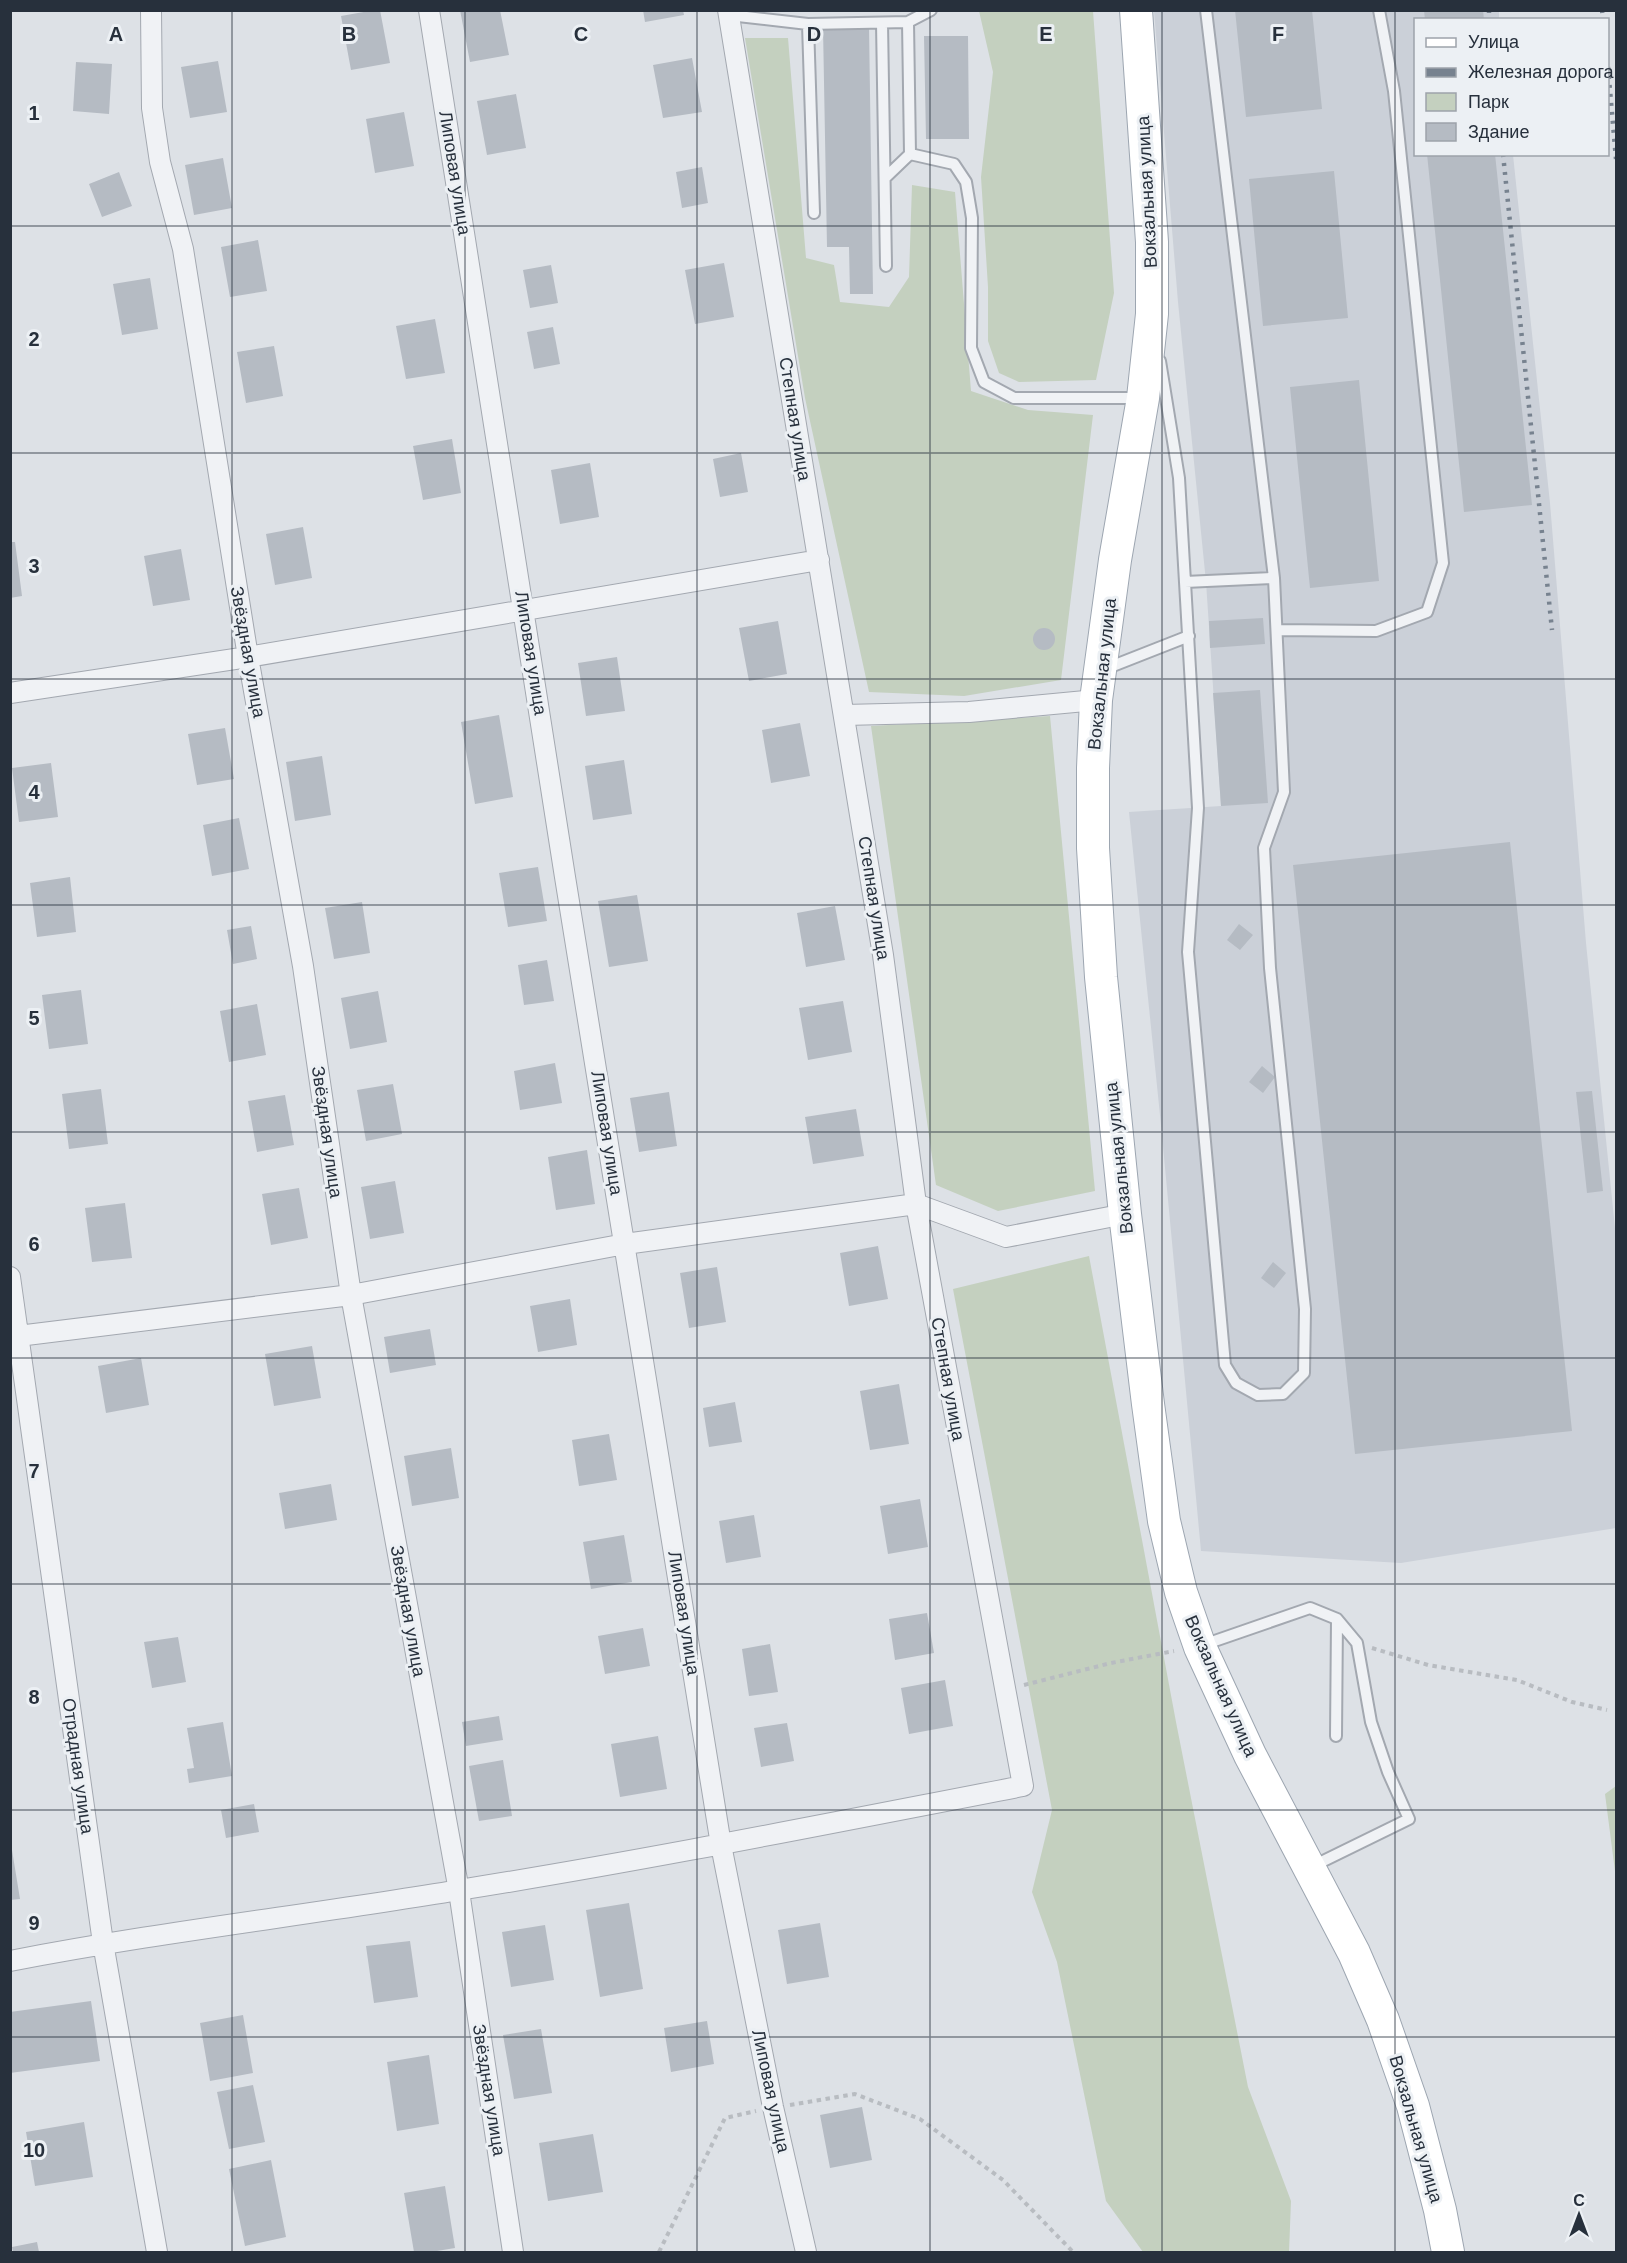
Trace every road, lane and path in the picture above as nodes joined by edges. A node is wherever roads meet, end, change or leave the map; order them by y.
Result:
1 (152, 10) edge
2 (429, 10) edge
3 (931, 10) edge
4 (1136, 10) edge
5 (1206, 10) edge
6 (1379, 10) edge
7 (728, 13) edge
8 (908, 22) junction
9 (882, 23) junction
10 (808, 24) junction
11 (910, 154) junction
12 (886, 177) junction
13 (814, 213) dead end
14 (886, 266) dead end
15 (1152, 314) junction
16 (1143, 398) junction
17 (819, 560) junction
18 (1274, 578) junction
19 (1185, 582) junction
20 (524, 610) junction
21 (1276, 630) junction
22 (1189, 636) junction
23 (248, 657) junction
24 (1097, 686) junction
25 (10, 693) edge
26 (844, 715) junction
27 (916, 1204) junction
28 (1125, 1214) junction
29 (625, 1244) junction
30 (10, 1277) edge
31 (351, 1295) junction
32 (15, 1337) edge
33 (1337, 1620) junction
34 (1358, 1643) junction
35 (1200, 1647) junction
36 (1005, 1690) junction
37 (1607, 1710) dead end
38 (1336, 1736) dead end
39 (721, 1845) junction
40 (1311, 1867) junction
41 (459, 1891) junction
42 (103, 1943) junction
43 (10, 1960) edge
44 (773, 2108) junction
45 (157, 2253) edge
46 (513, 2253) edge
47 (658, 2253) edge
48 (806, 2253) edge
49 (1073, 2253) edge
50 (1448, 2253) edge

1 - 23 street, Звёздная улица
2 - 20 street, Липовая улица
3 - 8 lane
4 - 15 main road, Вокзальная улица
5 - 18 lane
6 - 21 lane
7 - 10 lane
7 - 17 street, Степная улица
8 - 9 lane
8 - 11 lane
9 - 10 lane
9 - 12 lane
10 - 13 lane
11 - 12 lane
11 - 16 lane
12 - 14 lane
15 - 16 main road, Вокзальная улица
15 - 19 lane
16 - 24 main road, Вокзальная улица
17 - 20 street
17 - 26 street, Степная улица
18 - 19 lane
18 - 21 lane
19 - 22 lane
20 - 23 street
20 - 29 street, Липовая улица
21 - 22 lane
22 - 24 lane
23 - 25 street
23 - 31 street, Звёздная улица
24 - 26 street
24 - 28 main road, Вокзальная улица
26 - 27 street, Степная улица
27 - 28 street
27 - 29 street
27 - 36 street, Степная улица
28 - 35 main road, Вокзальная улица
29 - 31 street
29 - 39 street, Липовая улица
30 - 32 street, Отрадная улица
31 - 32 street
31 - 41 street, Звёздная улица
32 - 42 street, Отрадная улица
33 - 34 lane
33 - 35 lane
33 - 38 lane
34 - 37 path
34 - 40 lane
35 - 36 path
35 - 40 main road, Вокзальная улица
36 - 39 street, Степная улица
39 - 41 street
39 - 44 street, Липовая улица
40 - 50 main road, Вокзальная улица
41 - 42 street
41 - 46 street, Звёздная улица
42 - 43 street
42 - 45 street, Отрадная улица
44 - 47 path
44 - 48 street, Липовая улица
44 - 49 path

